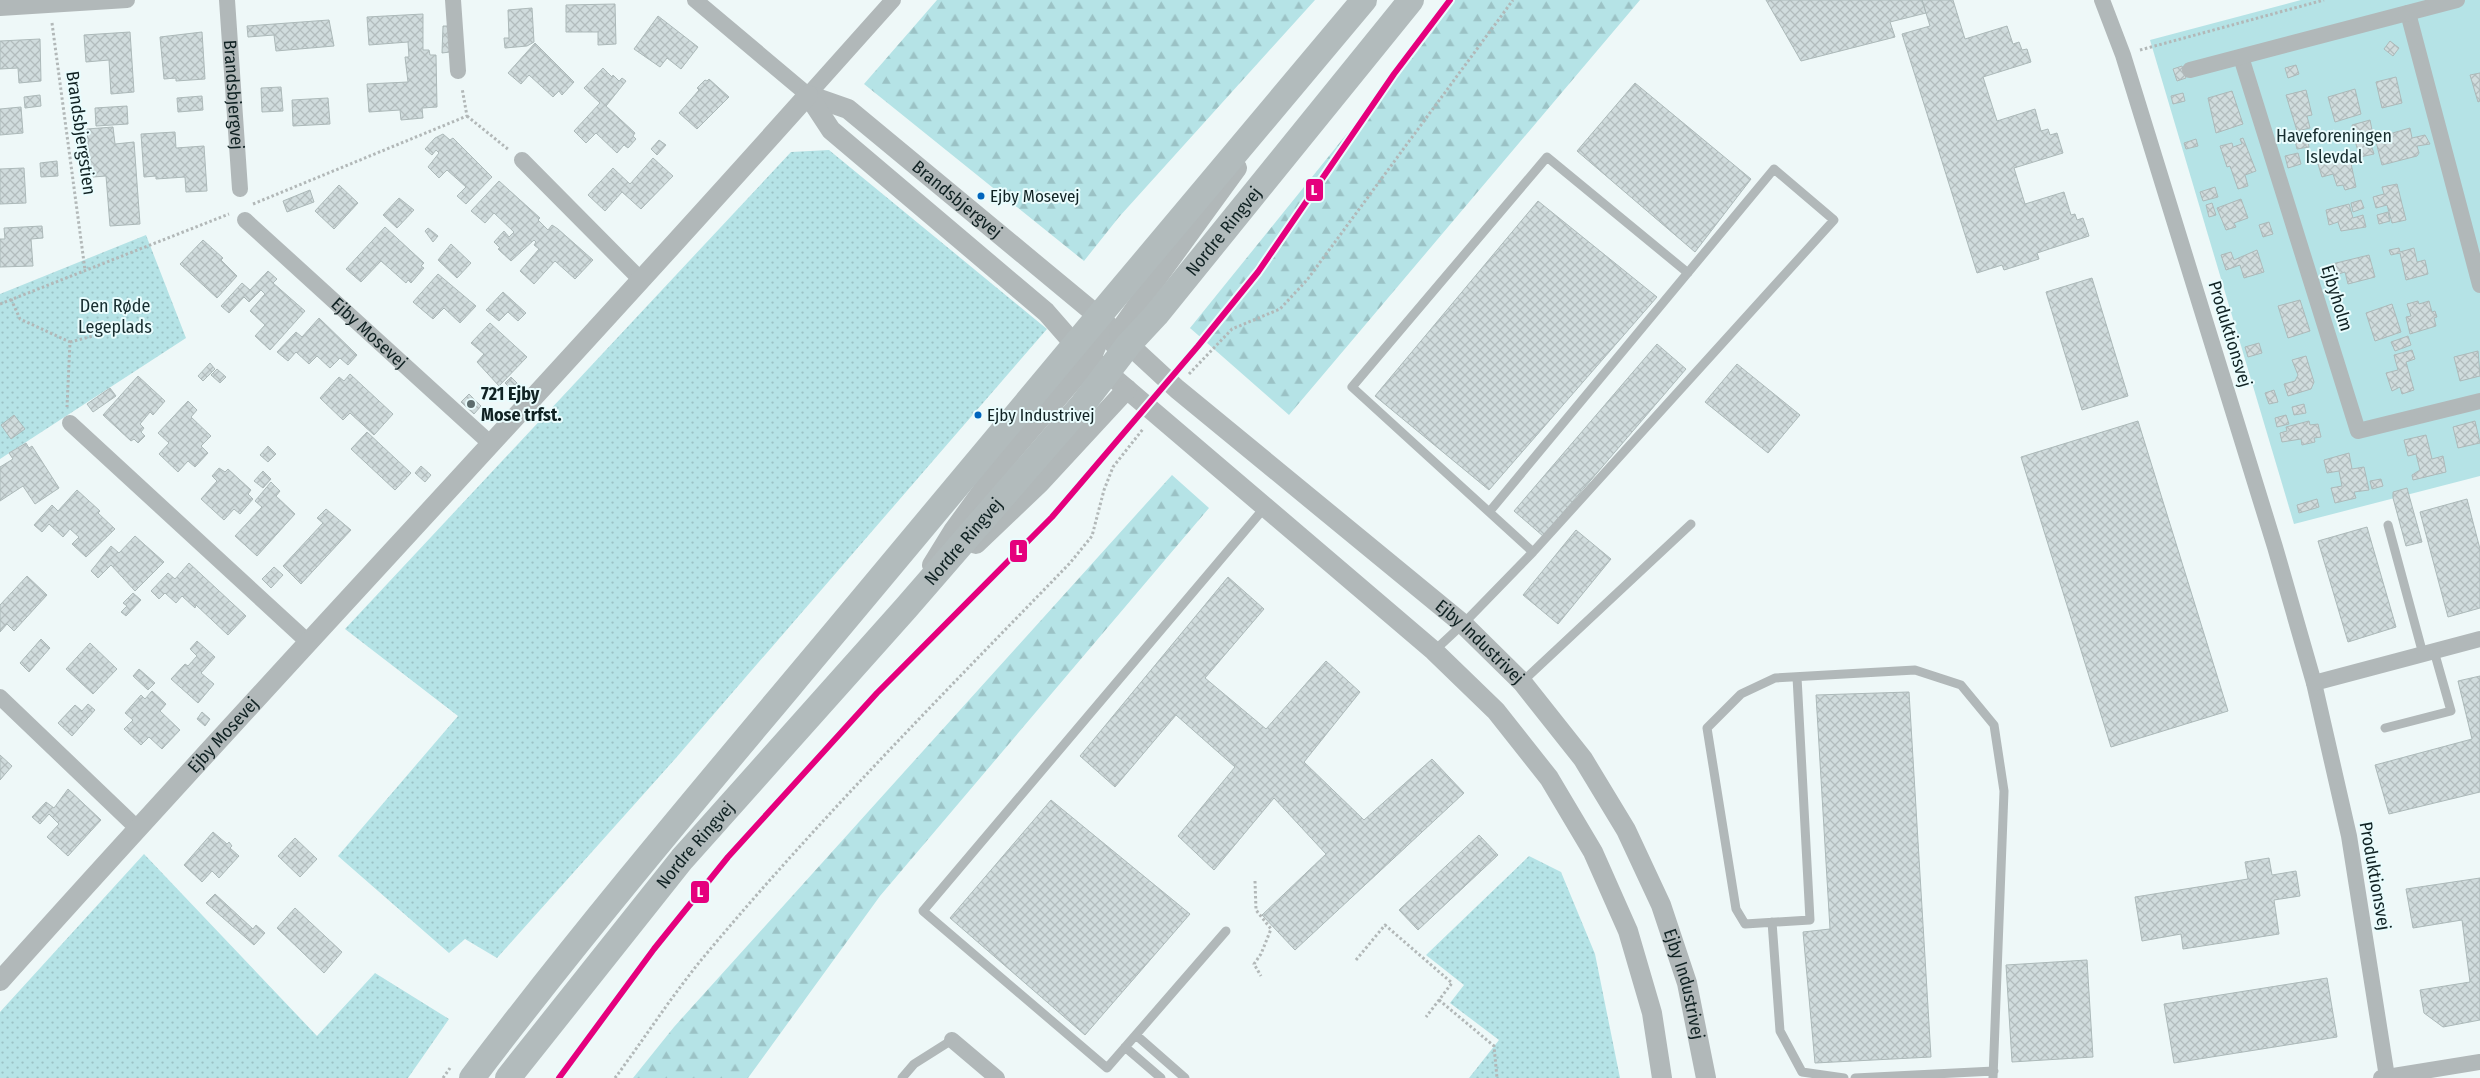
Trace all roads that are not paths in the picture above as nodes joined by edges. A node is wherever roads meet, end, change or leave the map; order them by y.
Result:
1 (127, 0) edge
2 (227, 0) edge
3 (453, 0) edge
4 (695, 0) edge
5 (893, 0) edge
6 (1364, 0) edge
7 (1411, 0) edge
8 (2102, 0) edge
9 (2457, 0) edge
10 (0, 8) edge
11 (2408, 13) junction
12 (2241, 57) junction
13 (458, 70) dead end
14 (2190, 70) dead end
15 (1287, 91) junction
16 (808, 95) junction
17 (522, 160) road end
18 (240, 189) dead end
19 (245, 220) dead end
20 (1688, 273) junction
21 (642, 281) junction
22 (2480, 285) edge
23 (1098, 316) junction
24 (1123, 339) junction
25 (1100, 366) junction
26 (2480, 401) edge
27 (70, 423) road end
28 (492, 445) junction
29 (1265, 507) junction
30 (1490, 511) junction
31 (1691, 524) dead end
32 (2388, 525) dead end
33 (1533, 552) junction
34 (1464, 624) junction
35 (2480, 639) edge
36 (308, 642) junction
37 (1434, 651) junction
38 (2429, 653) junction
39 (1797, 677) junction
40 (1522, 682) junction
41 (2314, 683) junction
42 (0, 697) edge
43 (2385, 728) dead end
44 (137, 828) junction
45 (1772, 922) junction
46 (1226, 931) dead end
47 (0, 981) edge
48 (1136, 1035) junction
49 (952, 1040) joint
50 (1125, 1047) junction
51 (2480, 1062) edge
52 (1994, 1075) edge
53 (2406, 1076) edge
54 (472, 1078) edge
55 (508, 1078) edge
56 (902, 1078) edge
57 (997, 1078) edge
58 (1161, 1078) edge
59 (1185, 1078) edge
60 (1662, 1078) edge
61 (1706, 1078) edge
62 (1844, 1078) edge
63 (1855, 1078) edge
64 (2384, 1078) edge

1 - 10 street
2 - 18 street, Brandsbjergvej
3 - 13 street
4 - 16 street, Brandsbjergvej
5 - 16 street, Ejby Mosevej
6 - 15 main road, Nordre Ringvej
7 - 24 main road, Nordre Ringvej
8 - 41 street, Produktionsvej
9 - 11 street
11 - 12 street
11 - 22 street
12 - 14 street
12 - 26 street, Ejbyholm
15 - 23 main road, Nordre Ringvej
15 - 24 street
16 - 21 street, Ejby Mosevej
16 - 23 street, Brandsbjergvej
16 - 25 street, Brandsbjergvej
17 - 21 street
19 - 28 street, Ejby Mosevej
20 - 30 lane
20 - 30 lane
20 - 33 lane
21 - 28 street, Ejby Mosevej
23 - 24 street, Ejby Industrivej
23 - 25 main road, Nordre Ringvej
24 - 25 main road, Nordre Ringvej
24 - 34 street, Ejby Industrivej
25 - 29 street, Ejby Industrivej
25 - 54 main road, Nordre Ringvej
25 - 55 main road, Nordre Ringvej
27 - 36 street
28 - 36 street, Ejby Mosevej
29 - 37 street, Ejby Industrivej
29 - 50 lane
30 - 33 lane
31 - 40 lane
32 - 38 lane
33 - 34 lane
34 - 37 lane
34 - 40 street, Ejby Industrivej
35 - 38 street
36 - 44 street, Ejby Mosevej
37 - 60 street, Ejby Industrivej
38 - 41 street
38 - 43 lane
39 - 45 lane
39 - 45 lane
39 - 52 lane
40 - 61 street, Ejby Industrivej
41 - 64 street, Produktionsvej
42 - 44 street
44 - 47 street, Ejby Mosevej
45 - 62 lane
46 - 48 lane
48 - 50 lane
48 - 59 lane
49 - 56 lane
49 - 57 street
50 - 58 lane
51 - 53 street
52 - 63 lane
53 - 64 street

